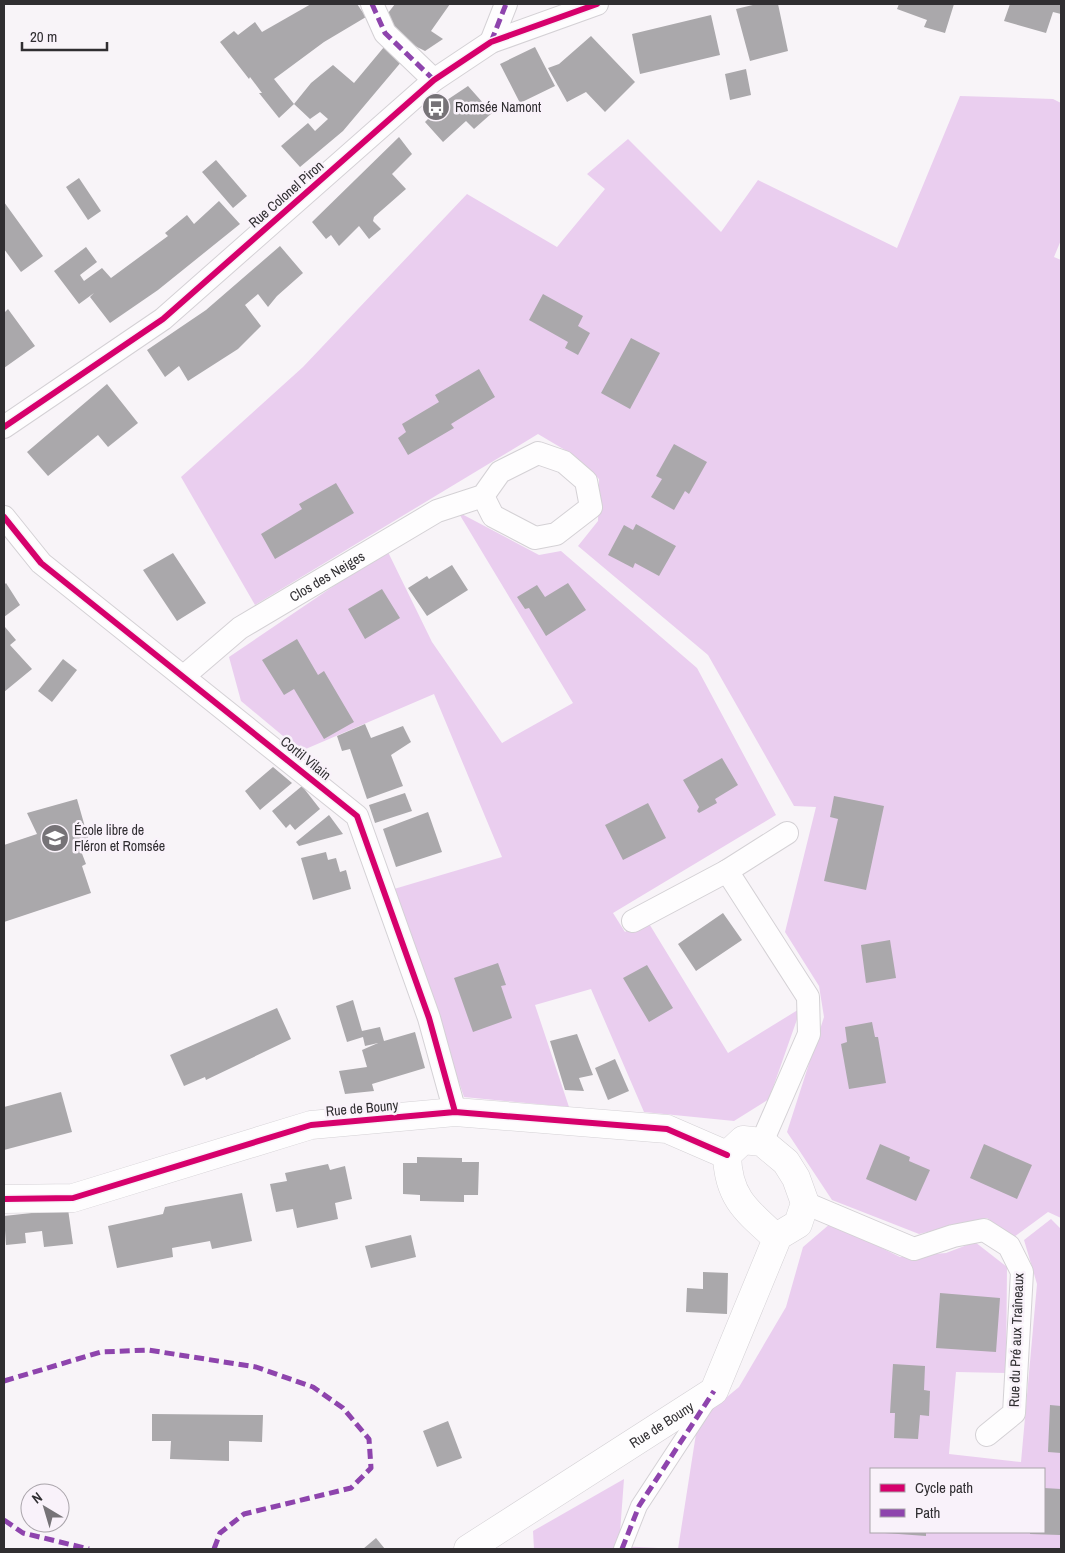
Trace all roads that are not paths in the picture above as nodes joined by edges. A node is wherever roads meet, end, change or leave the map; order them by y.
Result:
1 (372, 4) edge
2 (506, 4) edge
3 (597, 4) edge
4 (491, 42) junction
5 (434, 80) junction
6 (4, 427) edge
7 (483, 496) junction
8 (4, 517) edge
9 (184, 676) junction
10 (787, 833) dead end
11 (727, 871) junction
12 (633, 921) dead end
13 (455, 1112) junction
14 (762, 1142) junction
15 (727, 1155) junction
16 (4, 1199) edge
17 (805, 1202) junction
18 (778, 1236) junction
19 (714, 1392) junction
20 (986, 1435) dead end
21 (468, 1549) edge
22 (622, 1549) edge

1 - 5 street
2 - 4 street
3 - 4 street, Rue Colonel Piron
4 - 5 street, Rue Colonel Piron
5 - 6 street, Rue Colonel Piron
7 - 7 street
7 - 9 street, Clos des Neiges
8 - 9 street, Cortil Vilain
9 - 13 street, Cortil Vilain
10 - 11 street
11 - 12 street
11 - 14 street
13 - 15 street, Rue de Bouny
13 - 16 street, Rue de Bouny
14 - 15 street
14 - 17 street
15 - 18 street
17 - 18 street
17 - 20 street, Rue du Pré aux Traîneaux
18 - 19 street
19 - 21 street, Rue de Bouny
19 - 22 street

